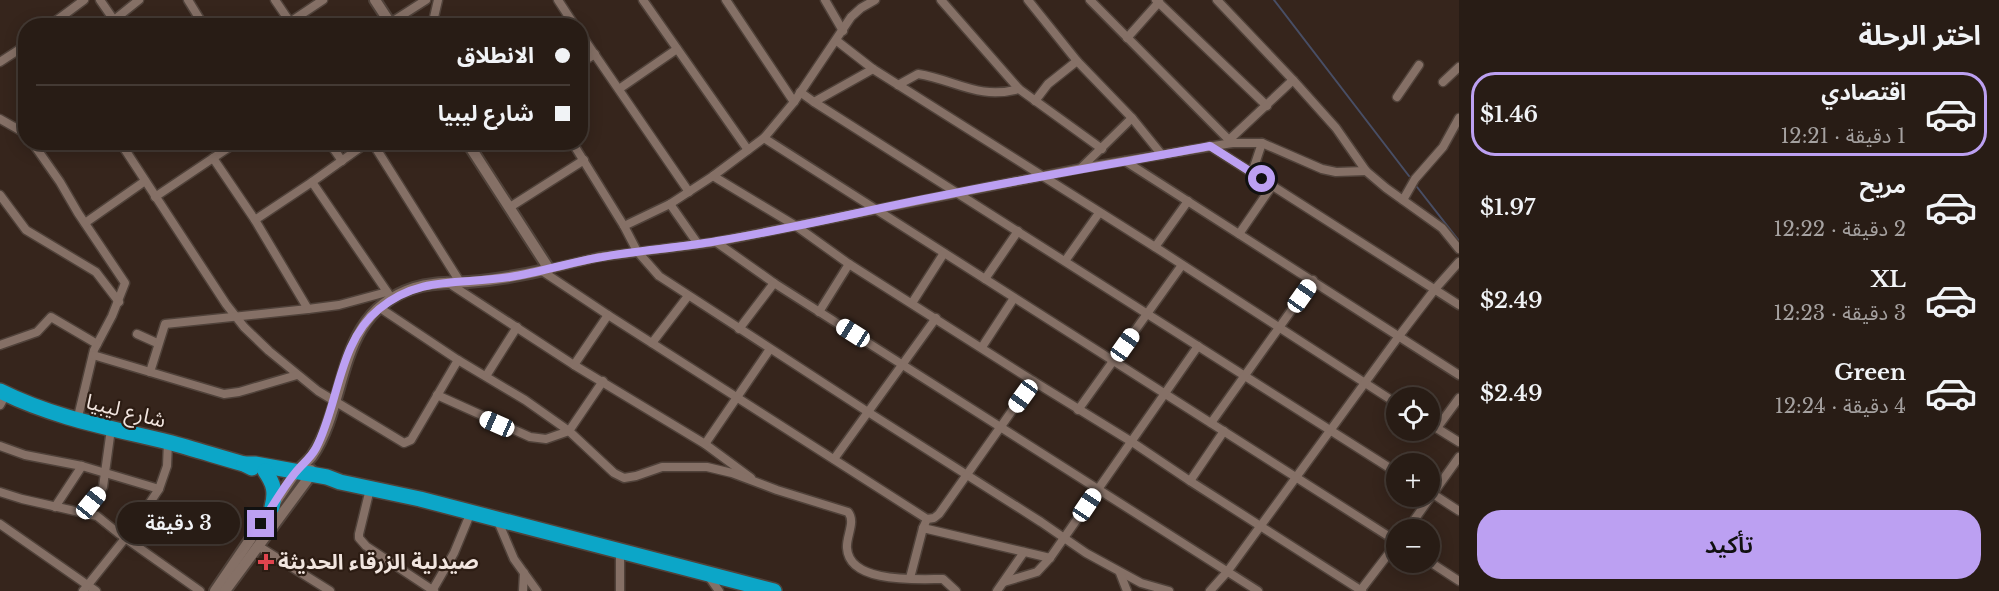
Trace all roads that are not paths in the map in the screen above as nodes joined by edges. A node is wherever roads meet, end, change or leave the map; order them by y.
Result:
1 (84, 0) edge
2 (100, 0) edge
3 (139, 0) edge
4 (188, 0) edge
5 (275, 0) edge
6 (323, 0) edge
7 (375, 0) edge
8 (426, 0) edge
9 (438, 0) edge
10 (558, 0) edge
11 (643, 0) edge
12 (726, 0) edge
13 (825, 0) edge
14 (875, 0) edge
15 (941, 0) edge
16 (1028, 0) edge
17 (1090, 0) edge
18 (1217, 0) edge
19 (1157, 1) edge
20 (861, 4) edge
21 (60, 18) edge
22 (113, 18) edge
23 (121, 18) edge
24 (197, 18) edge
25 (287, 18) edge
26 (299, 18) edge
27 (387, 18) edge
28 (400, 18) edge
29 (434, 18) edge
30 (570, 18) edge
31 (843, 31) junction
32 (1127, 38) junction
33 (837, 41) junction
34 (588, 44) edge
35 (677, 49) junction
36 (18, 51) edge
37 (595, 54) junction
38 (588, 58) edge
39 (1077, 61) junction
40 (0, 63) edge
41 (1419, 65) dead end
42 (1459, 67) edge
43 (873, 69) junction
44 (1293, 80) junction
45 (1443, 82) dead end
46 (898, 85) junction
47 (1019, 88) junction
48 (619, 89) junction
49 (800, 92) junction
50 (1397, 97) dead end
51 (1035, 101) junction
52 (794, 102) junction
53 (814, 102) junction
54 (1267, 106) junction
55 (1132, 118) junction
56 (1459, 118) edge
57 (0, 119) edge
58 (18, 128) edge
59 (764, 138) junction
60 (1230, 142) junction
61 (1262, 143) junction
62 (1210, 146) junction
63 (1102, 149) junction
64 (38, 150) edge
65 (125, 150) edge
66 (225, 150) edge
67 (334, 150) edge
68 (358, 150) edge
69 (375, 150) edge
70 (473, 150) edge
71 (577, 150) edge
72 (748, 150) junction
73 (1162, 155) junction
74 (213, 158) junction
75 (584, 160) junction
76 (342, 161) junction
77 (1125, 161) junction
78 (1082, 168) junction
79 (1366, 171) junction
80 (1252, 173) junction
81 (713, 176) junction
82 (1041, 176) junction
83 (145, 181) junction
84 (312, 182) junction
85 (1272, 186) junction
86 (689, 192) junction
87 (957, 192) junction
88 (0, 195) edge
89 (155, 196) junction
90 (1403, 200) junction
91 (1188, 201) junction
92 (670, 204) junction
93 (510, 207) junction
94 (875, 209) junction
95 (1099, 213) junction
96 (255, 220) junction
97 (85, 223) junction
98 (624, 226) junction
99 (796, 226) junction
100 (1017, 231) junction
101 (1239, 234) junction
102 (716, 242) junction
103 (698, 244) junction
104 (1155, 248) junction
105 (1459, 249) edge
106 (637, 251) junction
107 (944, 253) junction
108 (1065, 261) junction
109 (1459, 262) edge
110 (849, 264) junction
111 (1182, 265) junction
112 (545, 270) junction
113 (985, 279) junction
114 (1313, 280) junction
115 (447, 282) junction
116 (460, 282) junction
117 (774, 283) junction
118 (1435, 289) junction
119 (390, 295) junction
120 (688, 296) junction
121 (1014, 298) junction
122 (119, 302) junction
123 (912, 303) junction
124 (1459, 304) edge
125 (380, 308) junction
126 (308, 309) junction
127 (819, 312) junction
128 (1147, 314) junction
129 (234, 315) junction
130 (608, 315) junction
131 (936, 318) junction
132 (517, 327) junction
133 (1279, 328) junction
134 (739, 329) junction
135 (137, 334) dead end
136 (1399, 336) junction
137 (157, 343) junction
138 (652, 343) junction
139 (1, 344) edge
140 (97, 344) junction
141 (1198, 346) junction
142 (982, 347) junction
143 (770, 349) junction
144 (93, 355) junction
145 (458, 360) junction
146 (1114, 361) junction
147 (902, 364) junction
148 (574, 365) junction
149 (150, 372) junction
150 (297, 375) junction
151 (1459, 375) edge
152 (486, 376) junction
153 (1245, 376) junction
154 (603, 381) junction
155 (1033, 381) junction
156 (1365, 383) junction
157 (436, 395) junction
158 (1165, 395) junction
159 (736, 396) junction
160 (2, 397) edge
161 (1386, 397) edge
162 (1459, 398) edge
163 (334, 402) junction
164 (1078, 410) junction
165 (868, 412) junction
166 (1440, 418) edge
167 (77, 421) junction
168 (1211, 423) junction
169 (1001, 426) junction
170 (111, 429) junction
171 (1329, 430) junction
172 (1440, 430) edge
173 (569, 431) junction
174 (1224, 431) junction
175 (168, 442) junction
176 (1132, 442) junction
177 (1459, 442) edge
178 (705, 444) junction
179 (0, 446) edge
180 (1459, 457) edge
181 (834, 459) junction
182 (244, 464) junction
183 (82, 466) junction
184 (1386, 466) edge
185 (265, 471) junction
186 (106, 473) junction
187 (301, 476) junction
188 (966, 476) junction
189 (1296, 477) junction
190 (1190, 481) junction
191 (1440, 481) edge
192 (756, 483) junction
193 (1098, 488) junction
194 (159, 489) junction
195 (370, 489) junction
196 (0, 492) edge
197 (1440, 499) edge
198 (55, 507) junction
199 (272, 507) junction
200 (1459, 511) edge
201 (471, 512) junction
202 (83, 513) junction
203 (497, 519) junction
204 (0, 524) edge
205 (925, 524) junction
206 (1260, 526) junction
207 (1386, 536) edge
208 (125, 538) junction
209 (1064, 538) junction
210 (258, 546) junction
211 (620, 550) junction
212 (1024, 552) junction
213 (1386, 557) edge
214 (1050, 558) junction
215 (1440, 569) edge
216 (1227, 572) junction
217 (524, 573) junction
218 (706, 573) junction
219 (1120, 573) junction
220 (910, 578) junction
221 (1459, 581) edge
222 (1004, 582) junction
223 (85, 588) edge
224 (96, 591) edge
225 (200, 591) edge
226 (215, 591) edge
227 (225, 591) edge
228 (330, 591) edge
229 (433, 591) edge
230 (523, 591) edge
231 (537, 591) edge
232 (620, 591) edge
233 (719, 591) edge
234 (774, 591) edge
235 (956, 591) edge
236 (997, 591) edge
237 (1127, 591) edge
238 (1169, 591) edge
239 (1210, 591) edge
240 (1258, 591) edge
241 (1361, 591) edge

1 - 21 street
2 - 22 street
3 - 23 street
4 - 24 street
5 - 25 street
6 - 26 street
7 - 27 street
8 - 28 street
9 - 29 street
10 - 30 street
11 - 35 street
12 - 52 street
13 - 31 street
14 - 20 street
15 - 47 street
16 - 39 street
17 - 32 street
18 - 44 street
19 - 32 street
19 - 54 street
20 - 31 street
31 - 33 street
32 - 60 street
33 - 43 street
33 - 49 street
34 - 37 street
35 - 48 street
35 - 72 street
36 - 40 street
37 - 38 street
37 - 48 street
39 - 51 street
39 - 55 street
41 - 50 street
42 - 45 street
43 - 46 street
43 - 53 street
44 - 54 street
44 - 79 street
46 - 47 street
46 - 82 street
47 - 51 street
48 - 86 street
49 - 52 street
49 - 53 street
51 - 63 street
52 - 59 street
53 - 87 street
54 - 60 street
55 - 63 street
55 - 73 street
56 - 90 street
57 - 58 street
59 - 72 street
59 - 94 street
60 - 61 street
60 - 62 street
61 - 79 street
61 - 80 street
62 - 73 street
62 - 80 street
63 - 78 street
64 - 97 street
65 - 83 street
66 - 74 street
67 - 76 street
68 - 76 street
69 - 116 street
70 - 93 street
71 - 75 street
72 - 81 street
73 - 77 street
74 - 89 street
74 - 96 street
75 - 93 street
75 - 98 street
76 - 84 street
77 - 78 street
77 - 91 street
78 - 82 street
79 - 90 street
80 - 85 street
81 - 86 street
81 - 99 street
82 - 87 street
82 - 95 street
83 - 89 street
83 - 97 street
84 - 96 street
84 - 119 street
85 - 101 street
85 - 118 street
86 - 92 street
87 - 94 street
87 - 100 street
88 - 122 street
89 - 129 street
90 - 105 street
91 - 101 street
91 - 104 street
92 - 98 street
92 - 103 street
93 - 112 street
94 - 99 street
94 - 107 street
95 - 104 street
95 - 108 street
96 - 126 street
97 - 122 street
98 - 106 street
99 - 102 street
99 - 110 street
100 - 108 street
100 - 113 street
101 - 114 street
102 - 103 street
102 - 117 street
103 - 106 street
104 - 111 street
106 - 112 street
106 - 120 street
107 - 113 street
107 - 123 street
108 - 128 street
109 - 118 street
110 - 123 street
110 - 127 street
111 - 128 street
111 - 133 street
112 - 116 street
112 - 130 street
113 - 121 street
114 - 133 street
114 - 136 street
115 - 116 street
115 - 119 street
115 - 132 street
117 - 127 street
117 - 134 street
118 - 124 street
118 - 136 street
119 - 125 street
119 - 126 street
120 - 134 street
120 - 138 street
121 - 142 street
121 - 146 street
122 - 140 street
123 - 131 street
125 - 145 street
125 - 163 street
126 - 129 street
127 - 147 street
128 - 141 street
128 - 146 street
129 - 137 street
129 - 150 street
130 - 138 street
130 - 148 street
131 - 142 street
131 - 147 street
132 - 148 street
132 - 152 street
133 - 153 street
133 - 156 street
134 - 143 street
135 - 137 street
136 - 151 street
136 - 156 street
137 - 149 street
138 - 159 street
139 - 140 street
140 - 144 street
141 - 153 street
141 - 158 street
142 - 155 street
143 - 159 street
143 - 165 street
144 - 149 street
144 - 167 street
145 - 152 street
145 - 157 street
146 - 158 street
146 - 164 street
147 - 165 street
147 - 169 street
148 - 154 street
149 - 150 street
150 - 163 street
152 - 173 street
153 - 168 street
153 - 171 street
154 - 173 street
154 - 178 street
155 - 164 street
155 - 169 street
156 - 161 street
156 - 171 street
157 - 163 street
157 - 173 street
158 - 168 street
158 - 176 street
159 - 178 street
159 - 181 street
160 - 167 highway, شارع ليبيا
162 - 166 street
163 - 187 street
164 - 176 street
165 - 181 street
165 - 188 street
167 - 170 highway, شارع ليبيا
168 - 174 street
169 - 188 street
169 - 193 street
170 - 175 highway, شارع ليبيا
170 - 186 street
171 - 184 street
171 - 189 street
172 - 177 street
173 - 192 street
174 - 189 street
174 - 190 street
175 - 182 highway, شارع ليبيا
175 - 194 street
176 - 190 street
176 - 193 street
178 - 192 street
179 - 183 street
180 - 191 street
181 - 205 street
182 - 185 highway, شارع ليبيا
182 - 187 highway, شارع ليبيا
183 - 186 street
183 - 198 street
185 - 187 highway, شارع ليبيا
185 - 199 highway
186 - 194 street
186 - 202 street
187 - 195 highway, شارع ليبيا
187 - 199 street
187 - 210 street
188 - 205 street
188 - 209 street
189 - 206 street
189 - 207 street
190 - 206 street
192 - 220 street
193 - 209 street
193 - 216 street
194 - 208 street
195 - 201 highway, شارع ليبيا
195 - 229 street
196 - 198 street
197 - 200 street
198 - 202 street
199 - 226 street
201 - 203 highway, شارع ليبيا
201 - 229 street
202 - 208 street
203 - 211 highway, شارع ليبيا
203 - 217 street
204 - 223 street
205 - 212 street
205 - 220 street
206 - 216 street
206 - 241 street
208 - 223 street
208 - 225 street
209 - 214 street
209 - 219 street
210 - 227 street
210 - 228 street
211 - 218 highway, شارع ليبيا
211 - 232 street
212 - 214 street
212 - 222 street
213 - 241 street
214 - 222 street
215 - 221 street
216 - 239 street
216 - 240 street
217 - 230 street
217 - 231 street
218 - 233 street
218 - 234 highway, شارع ليبيا
219 - 237 street
219 - 238 street
220 - 235 street
222 - 236 street
223 - 224 street

